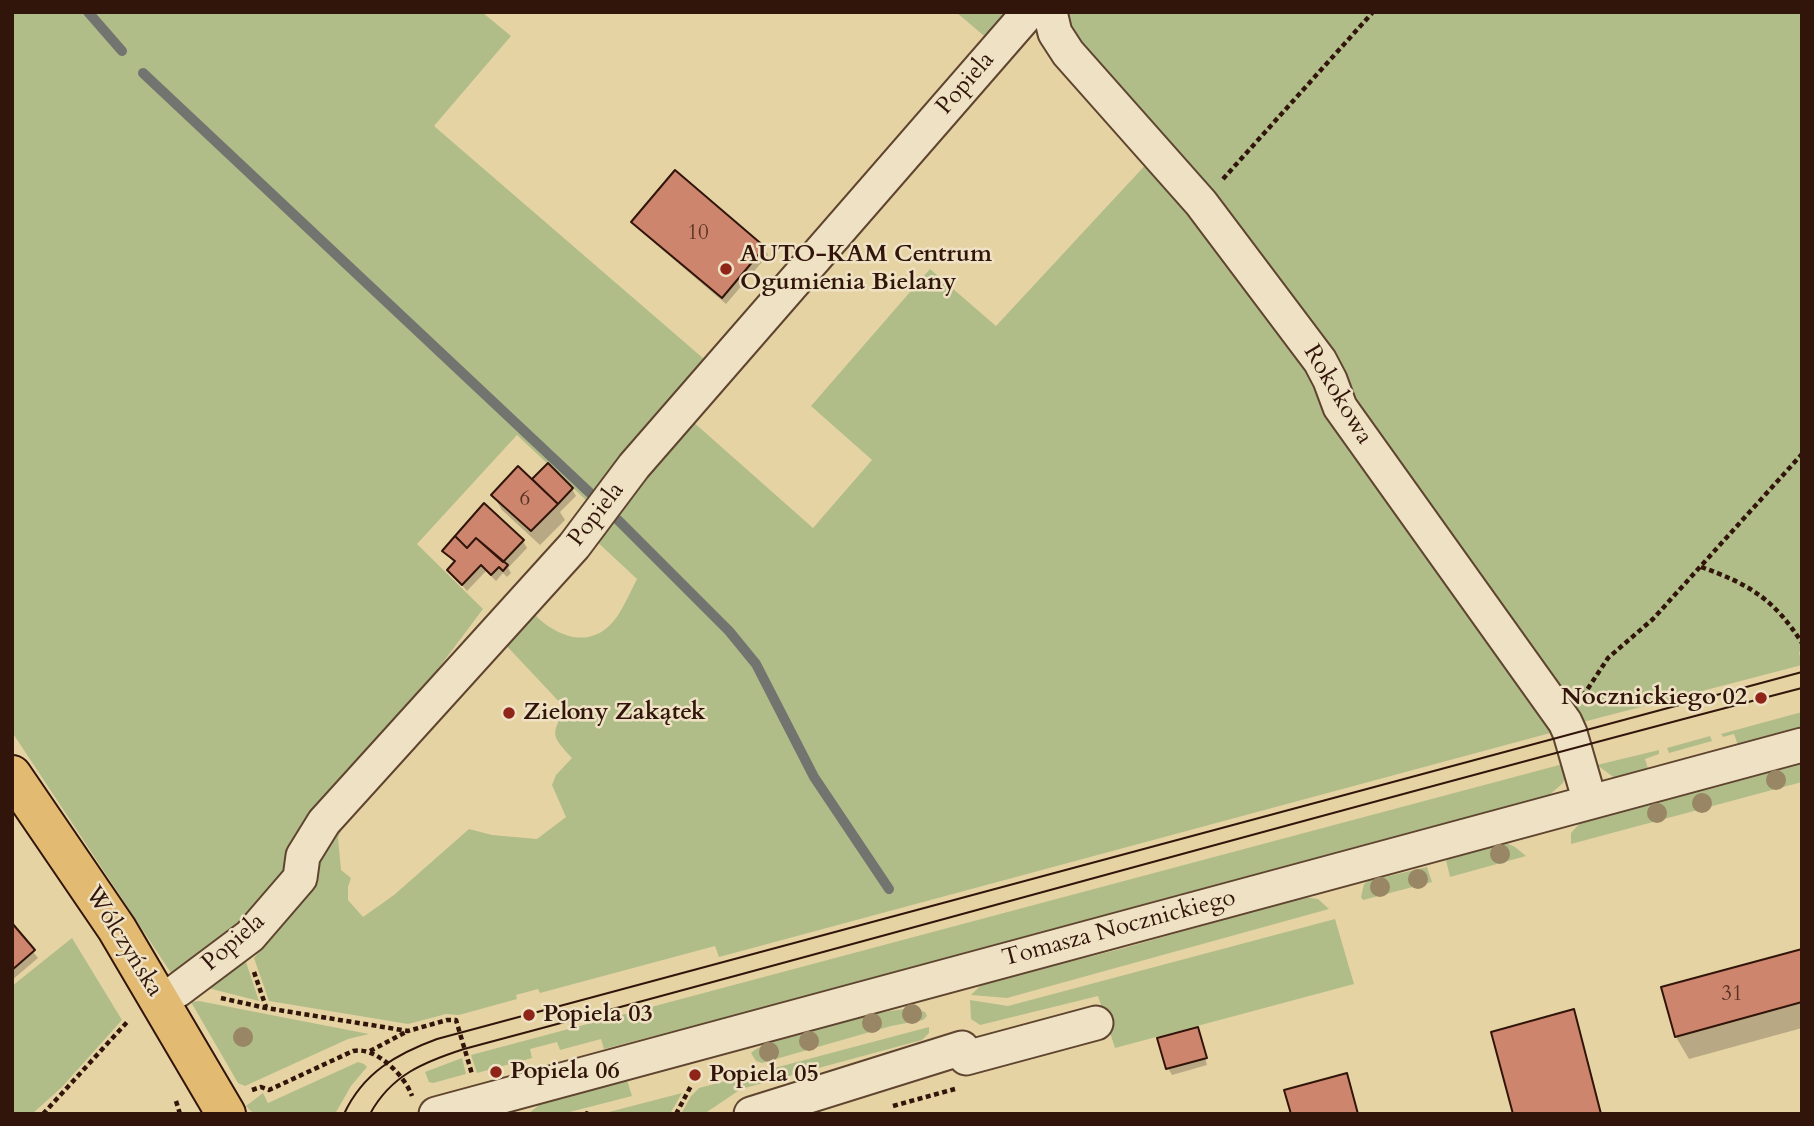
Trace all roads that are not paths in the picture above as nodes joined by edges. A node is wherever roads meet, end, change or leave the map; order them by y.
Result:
1 (1028, 12) edge
2 (1050, 12) edge
3 (1802, 745) edge
4 (12, 775) edge
5 (1590, 802) junction
6 (144, 1010) junction
7 (1096, 1023) dead end
8 (524, 1101) edge
9 (425, 1108) edge
10 (226, 1114) edge
11 (751, 1114) edge

1 - 6 street, Popiela
2 - 5 street, Rokokowa
3 - 5 street, Tomasza Nocznickiego
4 - 6 main road, Wólczyńska
5 - 8 street, Tomasza Nocznickiego
6 - 10 main road, Wólczyńska
7 - 11 street
8 - 9 street, Tomasza Nocznickiego

